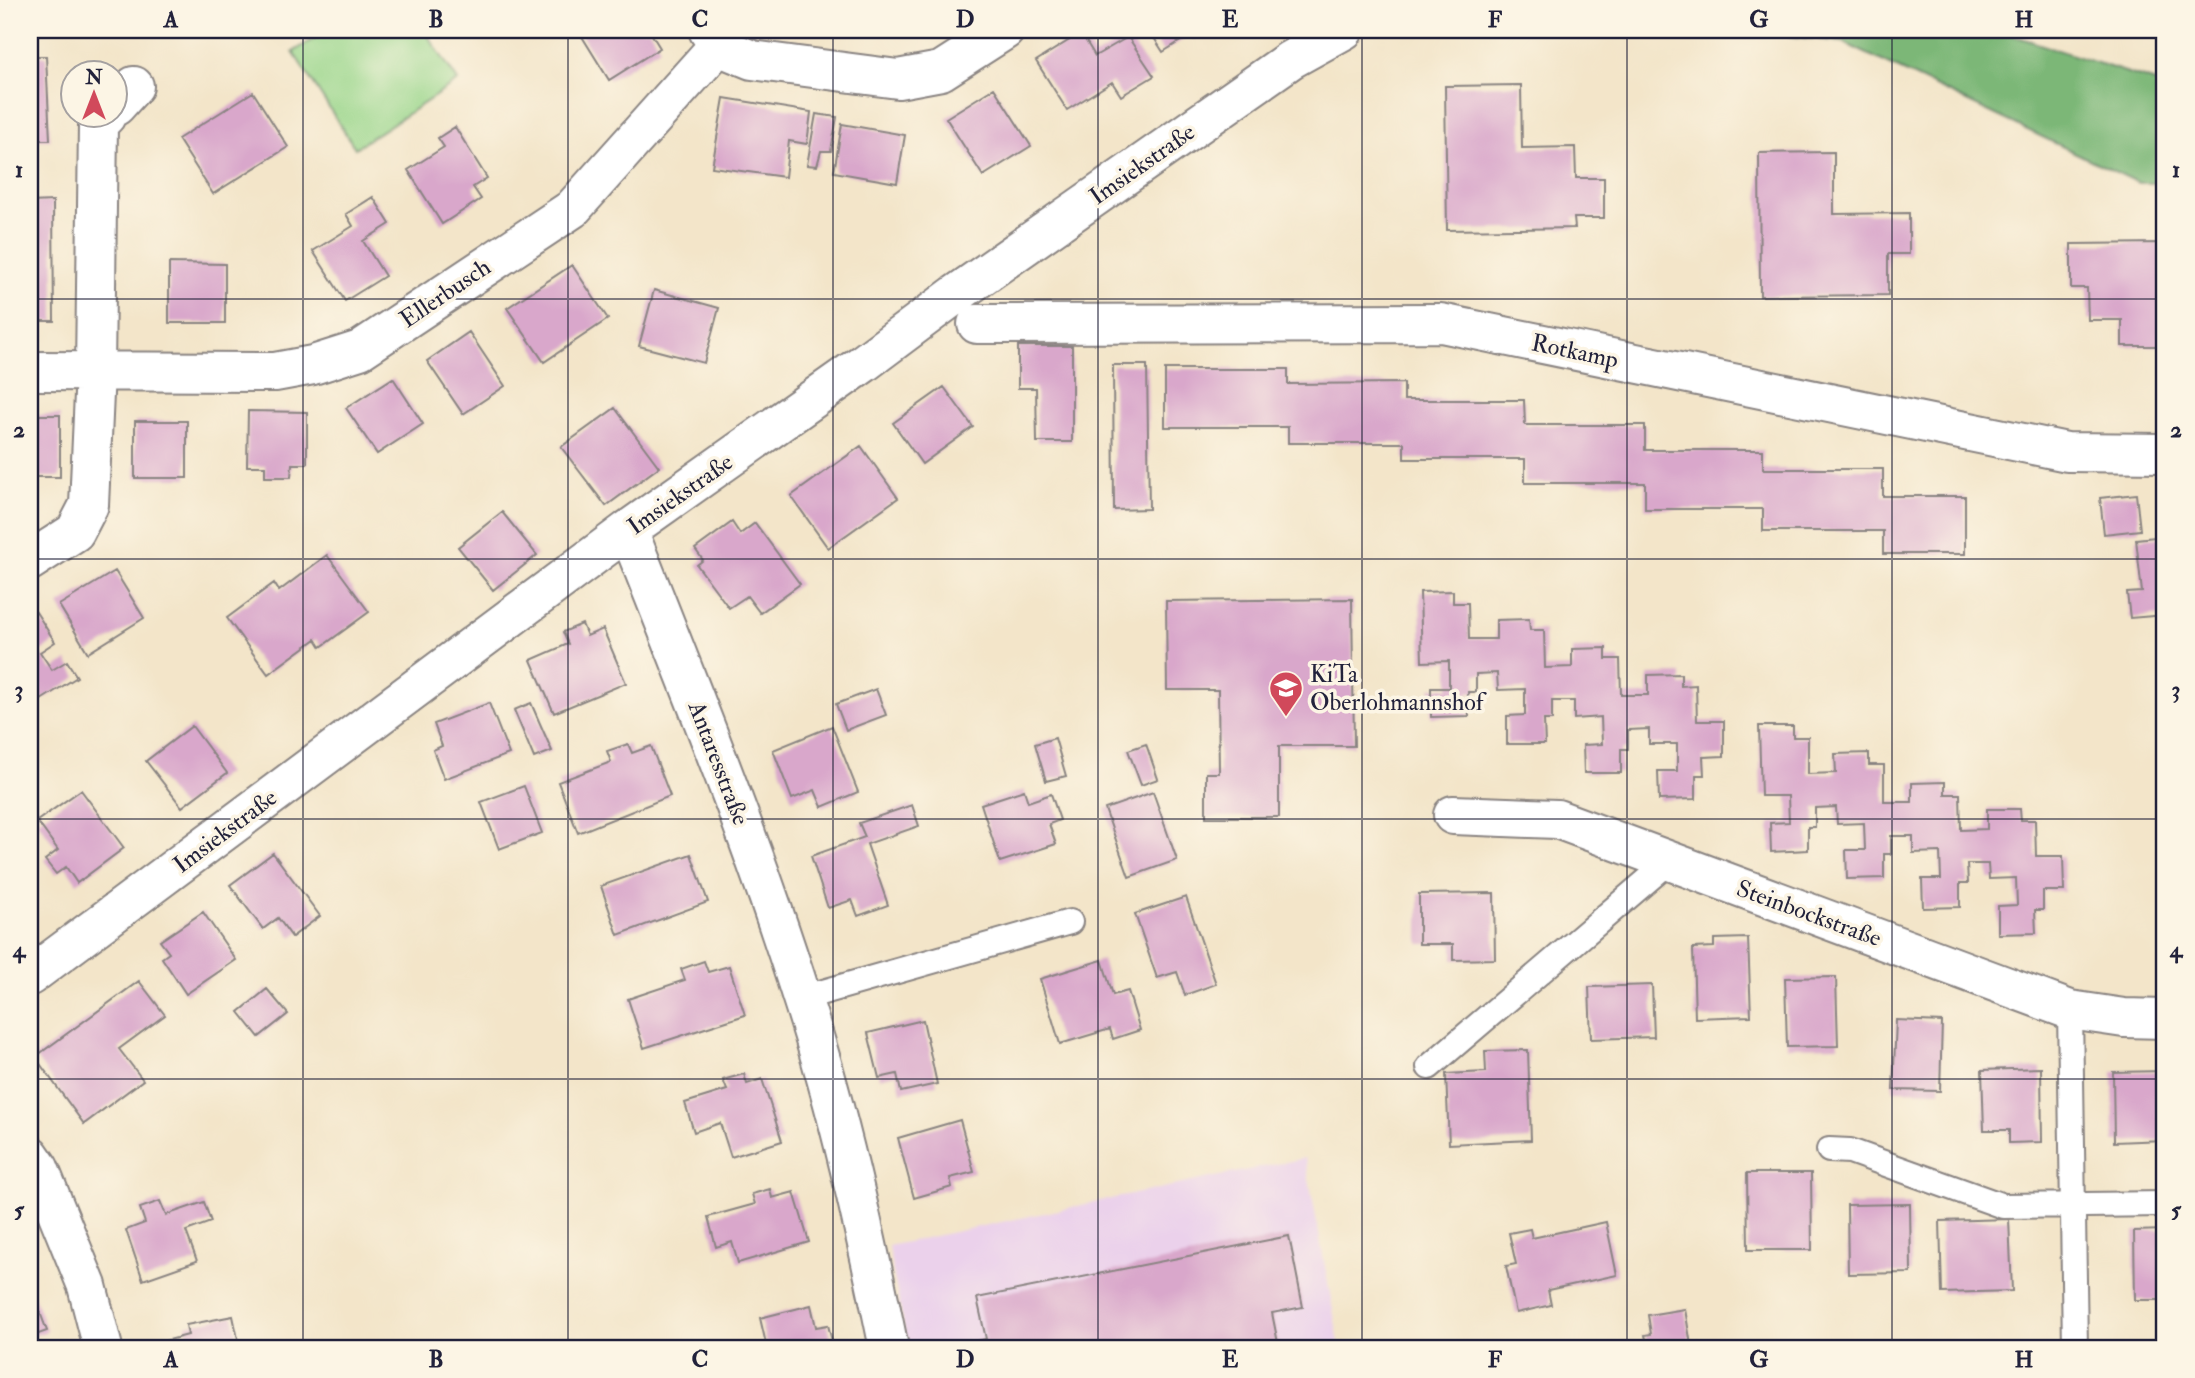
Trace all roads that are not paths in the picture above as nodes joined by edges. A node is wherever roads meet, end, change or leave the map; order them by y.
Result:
1 (1005, 30) edge
2 (1344, 30) edge
3 (713, 38) edge
4 (98, 130) edge
5 (977, 324) dead end
6 (30, 371) edge
7 (95, 371) junction
8 (2165, 453) edge
9 (628, 530) junction
10 (30, 561) edge
11 (1453, 815) dead end
12 (1670, 861) junction
13 (1069, 922) dead end
14 (30, 976) edge
15 (803, 998) junction
16 (2070, 1010) junction
17 (2165, 1019) edge
18 (1429, 1067) dead end
19 (1829, 1150) dead end
20 (30, 1155) edge
21 (2165, 1203) edge
22 (2073, 1205) junction
23 (103, 1348) edge
24 (890, 1348) edge
25 (2075, 1348) edge

1 - 3 street, Ellerbusch
2 - 9 street, Imsiekstraße
3 - 7 street, Ellerbusch
4 - 7 street
5 - 8 street, Rotkamp
6 - 7 street, Ellerbusch
7 - 10 street
9 - 14 street, Imsiekstraße
9 - 15 street, Antaresstraße
11 - 12 street, Steinbockstraße
12 - 16 street, Steinbockstraße
12 - 18 lane
13 - 15 lane
15 - 24 street, Antaresstraße
16 - 17 street, Steinbockstraße
16 - 22 lane
19 - 22 lane
20 - 23 street
21 - 22 lane
22 - 25 lane

